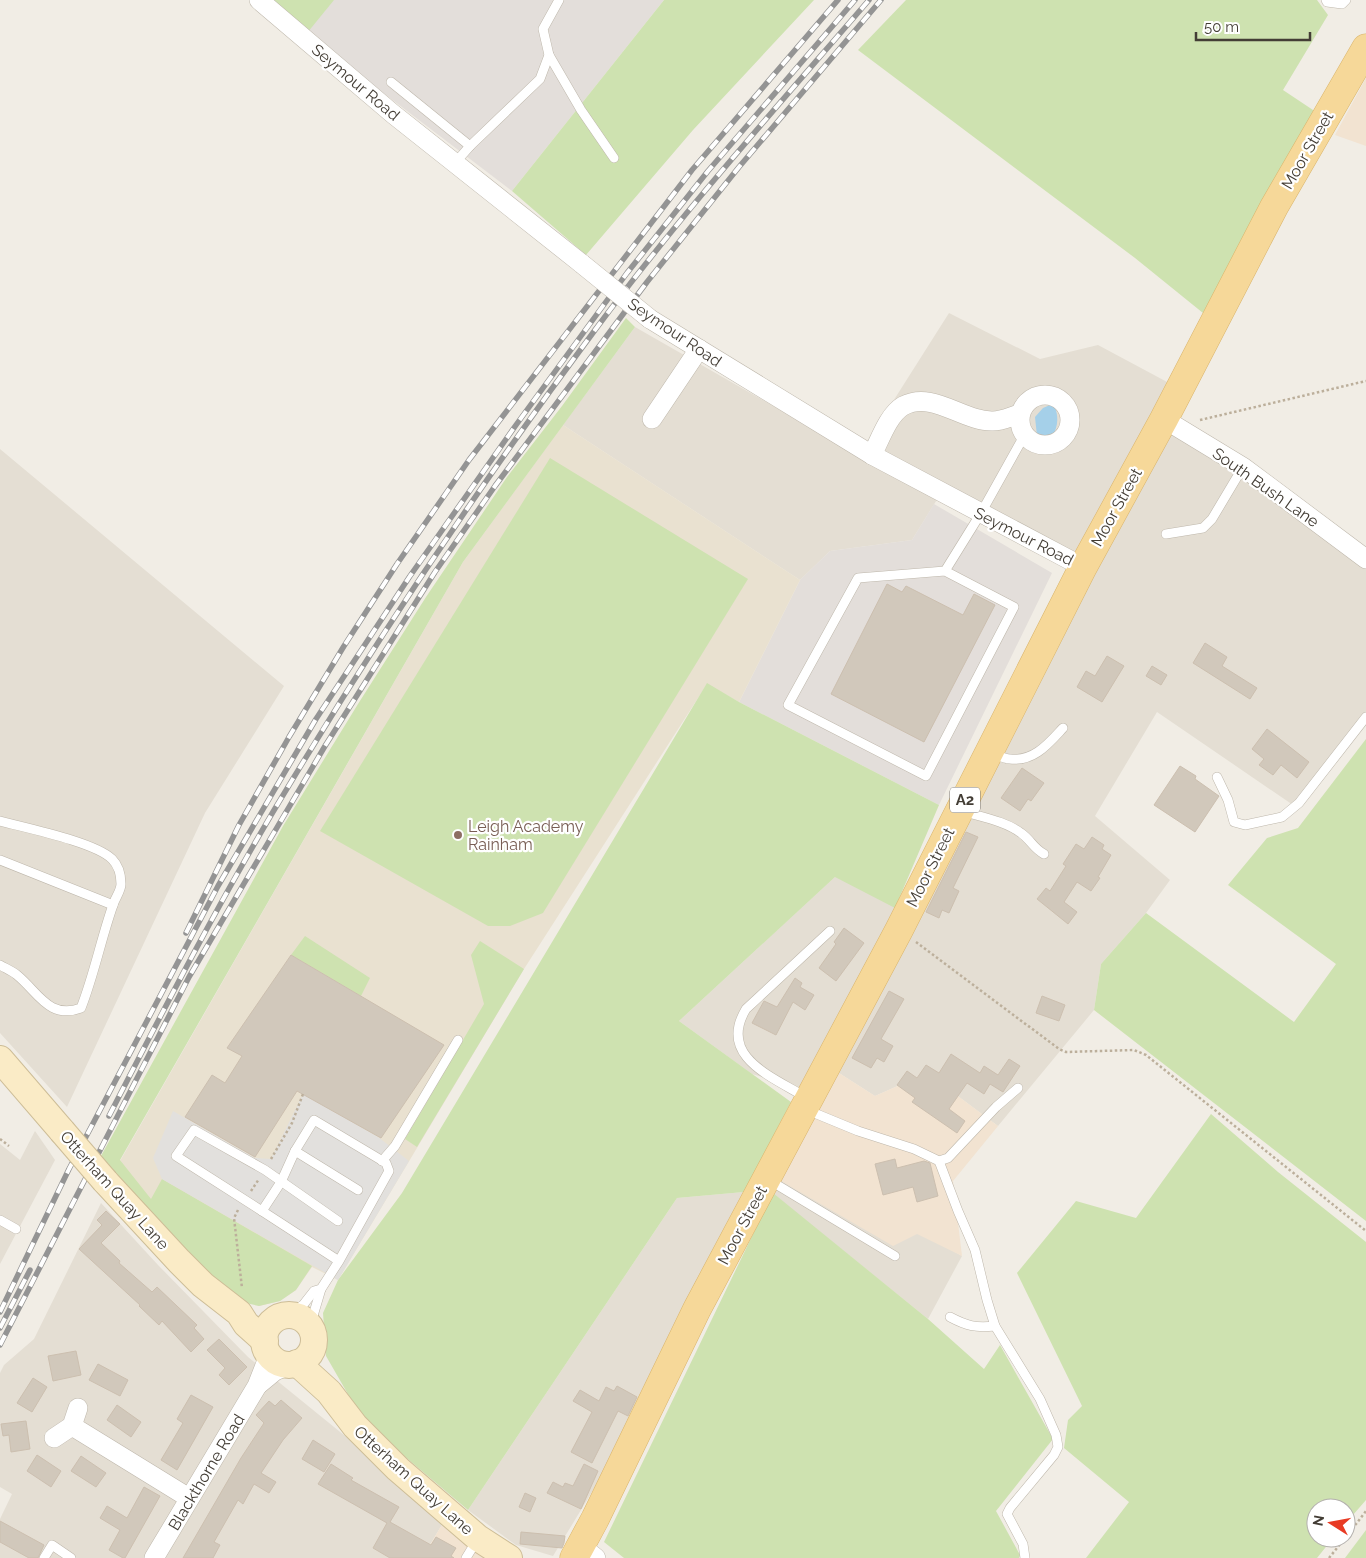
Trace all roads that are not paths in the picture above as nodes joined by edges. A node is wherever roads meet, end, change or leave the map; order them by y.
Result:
1 (259, 0) edge
2 (559, 0) edge
3 (1326, 0) edge
4 (1346, 0) edge
5 (549, 55) junction
6 (1363, 58) edge
7 (391, 82) dead end
8 (470, 146) junction
9 (614, 158) dead end
10 (455, 163) junction
11 (699, 349) junction
12 (1020, 414) junction
13 (652, 419) dead end
14 (1170, 422) junction
15 (1024, 436) junction
16 (872, 455) junction
17 (1243, 467) junction
18 (981, 514) junction
19 (1166, 534) dead end
20 (1366, 559) edge
21 (1083, 567) junction
22 (945, 571) junction
23 (1366, 718) edge
24 (1063, 728) dead end
25 (989, 752) junction
26 (1217, 777) dead end
27 (959, 810) junction
28 (0, 821) edge
29 (1044, 854) dead end
30 (0, 860) edge
31 (113, 906) junction
32 (830, 931) dead end
33 (0, 965) edge
34 (458, 1040) dead end
35 (0, 1059) edge
36 (1018, 1088) dead end
37 (807, 1104) junction
38 (295, 1151) junction
39 (382, 1161) junction
40 (939, 1161) junction
41 (766, 1178) junction
42 (282, 1182) junction
43 (358, 1190) dead end
44 (262, 1211) junction
45 (0, 1220) edge
46 (338, 1221) dead end
47 (16, 1229) dead end
48 (895, 1256) dead end
49 (339, 1260) junction
50 (320, 1289) junction
51 (950, 1316) dead end
52 (995, 1326) junction
53 (286, 1333) junction
54 (294, 1363) junction
55 (257, 1386) junction
56 (329, 1392) junction
57 (78, 1408) dead end
58 (72, 1426) junction
59 (54, 1438) dead end
60 (189, 1498) junction
61 (472, 1548) edge
62 (584, 1554) edge
63 (44, 1558) edge
64 (71, 1558) edge
65 (154, 1558) edge
66 (509, 1558) edge
67 (1025, 1558) edge

1 - 10 street, Seymour Road
2 - 5 lane
3 - 4 lane
5 - 8 lane
5 - 9 lane
6 - 14 main road, Moor Street / A2
7 - 8 lane
8 - 10 lane
10 - 11 street, Seymour Road, bridge
11 - 13 street
11 - 16 street, Seymour Road
12 - 15 street
12 - 15 street
12 - 16 street
14 - 17 street, South Bush Lane
14 - 21 main road, Moor Street / A2
15 - 18 lane
16 - 18 street, Seymour Road
17 - 19 lane
17 - 20 street, South Bush Lane
18 - 21 street, Seymour Road
18 - 22 lane
21 - 25 main road, Moor Street / A2
22 - 22 lane
23 - 26 lane
24 - 25 lane
25 - 27 main road, Moor Street / A2
27 - 29 lane
27 - 37 main road, Moor Street / A2
28 - 31 lane
30 - 31 lane
31 - 33 lane
32 - 37 lane
34 - 39 lane
35 - 53 street, Otterham Quay Lane, bridge
36 - 40 lane
37 - 40 lane
37 - 41 main road, Moor Street / A2
38 - 39 lane
38 - 42 lane
38 - 43 lane
39 - 49 lane
40 - 52 lane
41 - 48 lane
41 - 62 main road, Moor Street / A2
42 - 44 lane
42 - 44 lane
42 - 46 lane
44 - 49 lane
45 - 47 lane
49 - 50 lane
50 - 53 lane
50 - 53 lane
51 - 52 lane
52 - 67 lane
53 - 54 street
53 - 55 street, Blackthorne Road
53 - 56 street, Otterham Quay Lane
54 - 55 street, Blackthorne Road
54 - 56 street, Otterham Quay Lane
55 - 60 street, Blackthorne Road
56 - 61 street, Otterham Quay Lane
57 - 58 street
58 - 59 street
58 - 60 street
60 - 65 street, Blackthorne Road
61 - 66 street, Otterham Quay Lane
63 - 64 lane

